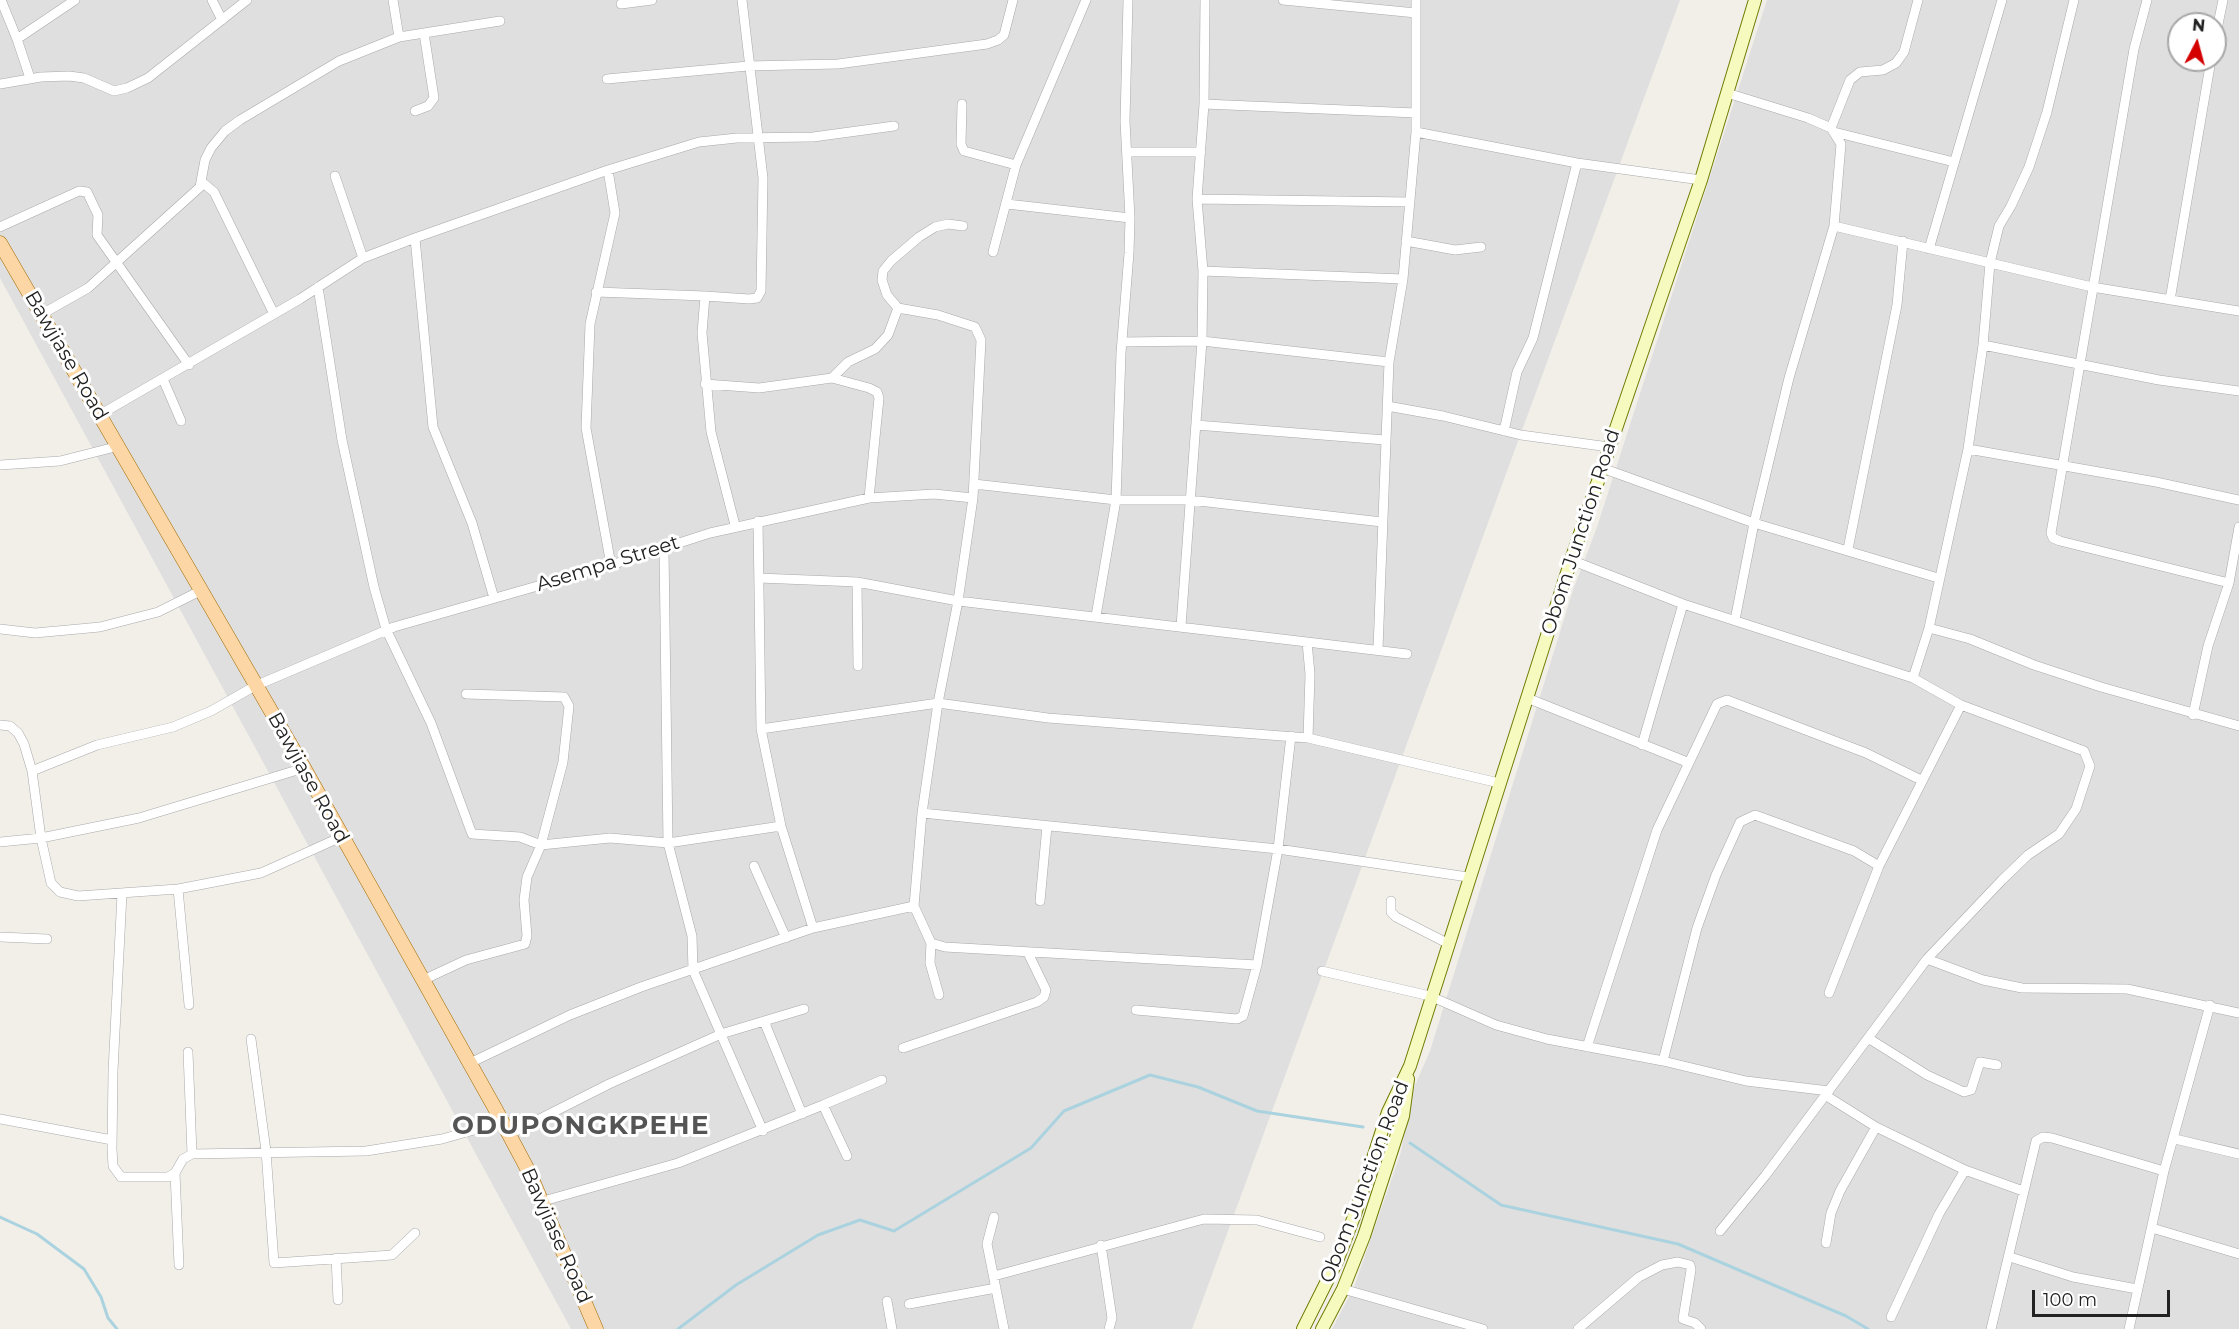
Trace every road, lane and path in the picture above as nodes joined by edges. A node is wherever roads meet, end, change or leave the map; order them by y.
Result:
1 (1, 0) edge
2 (75, 0) edge
3 (212, 0) edge
4 (247, 0) edge
5 (393, 0) edge
6 (652, 0) edge
7 (742, 0) edge
8 (1014, 0) edge
9 (1086, 0) edge
10 (1128, 0) edge
11 (1205, 0) edge
12 (1283, 0) edge
13 (1416, 0) edge
14 (1755, 0) edge
15 (1918, 0) edge
16 (2002, 0) edge
17 (2074, 0) edge
18 (2147, 0) edge
19 (621, 4) dead end
20 (1416, 13) junction
21 (222, 20) junction
22 (500, 21) dead end
23 (424, 33) junction
24 (399, 37) junction
25 (17, 39) junction
26 (748, 66) junction
27 (2209, 72) edge
28 (30, 78) junction
29 (607, 79) dead end
30 (0, 84) edge
31 (1727, 93) junction
32 (962, 104) dead end
33 (1204, 104) junction
34 (415, 111) dead end
35 (1416, 113) junction
36 (894, 126) dead end
37 (1832, 130) junction
38 (1416, 132) junction
39 (757, 139) junction
40 (1128, 152) junction
41 (1201, 152) junction
42 (1954, 162) junction
43 (1577, 163) junction
44 (1016, 165) junction
45 (608, 170) junction
46 (335, 176) dead end
47 (1701, 180) junction
48 (202, 182) junction
49 (1197, 199) junction
50 (1410, 202) junction
51 (1007, 204) junction
52 (1130, 218) junction
53 (963, 226) dead end
54 (1834, 226) junction
55 (0, 227) edge
56 (415, 238) junction
57 (1406, 241) junction
58 (1903, 241) junction
59 (0, 243) edge
60 (1480, 247) dead end
61 (1929, 249) junction
62 (993, 252) dead end
63 (363, 258) junction
64 (1990, 263) junction
65 (116, 265) junction
66 (1203, 271) junction
67 (1403, 279) junction
68 (318, 287) junction
69 (2092, 287) junction
70 (596, 292) junction
71 (705, 296) junction
72 (2170, 300) junction
73 (898, 308) junction
74 (2239, 311) edge
75 (42, 314) junction
76 (274, 314) junction
77 (1202, 341) junction
78 (1122, 342) junction
79 (1983, 345) junction
80 (1389, 362) junction
81 (2081, 363) junction
82 (189, 364) junction
83 (832, 378) junction
84 (163, 379) junction
85 (705, 384) junction
86 (2239, 391) edge
87 (1387, 406) junction
88 (101, 414) junction
89 (181, 422) dead end
90 (1196, 425) junction
91 (1504, 431) junction
92 (1385, 440) junction
93 (119, 446) junction
94 (1609, 447) junction
95 (1968, 449) junction
96 (0, 465) edge
97 (2061, 466) junction
98 (1602, 468) junction
99 (974, 484) junction
100 (869, 498) junction
101 (973, 498) junction
102 (1116, 500) junction
103 (1190, 500) junction
104 (2239, 500) edge
105 (758, 521) junction
106 (1382, 522) junction
107 (1754, 523) junction
108 (735, 525) junction
109 (2239, 527) edge
110 (664, 549) junction
111 (1848, 549) junction
112 (1571, 560) junction
113 (611, 565) junction
114 (759, 578) junction
115 (1938, 578) junction
116 (857, 582) junction
117 (2229, 583) junction
118 (200, 591) junction
119 (494, 598) junction
120 (958, 601) junction
121 (1683, 604) junction
122 (1096, 616) junction
123 (1735, 620) junction
124 (1180, 626) junction
125 (1929, 628) junction
126 (0, 629) edge
127 (386, 629) junction
128 (1307, 642) junction
129 (1378, 649) junction
130 (1407, 654) dead end
131 (858, 666) dead end
132 (1913, 678) junction
133 (255, 686) junction
134 (466, 694) dead end
135 (1527, 698) junction
136 (938, 703) junction
137 (1961, 705) junction
138 (2193, 715) junction
139 (0, 725) edge
140 (2239, 726) edge
141 (761, 729) junction
142 (1291, 736) junction
143 (1308, 738) junction
144 (1642, 745) junction
145 (1687, 762) junction
146 (304, 768) junction
147 (32, 771) junction
148 (1921, 780) junction
149 (1499, 783) junction
150 (922, 813) junction
151 (781, 826) junction
152 (1047, 826) junction
153 (341, 837) junction
154 (41, 838) junction
155 (0, 842) edge
156 (669, 843) junction
157 (541, 845) junction
158 (1278, 849) junction
159 (754, 866) dead end
160 (1879, 866) junction
161 (1468, 877) junction
162 (178, 889) junction
163 (122, 894) junction
164 (1040, 901) dead end
165 (1391, 901) dead end
166 (914, 906) junction
167 (813, 928) junction
168 (0, 937) edge
169 (786, 938) junction
170 (46, 939) dead end
171 (931, 943) junction
172 (1447, 943) junction
173 (1028, 953) junction
174 (1927, 959) junction
175 (1257, 965) junction
176 (693, 970) junction
177 (1322, 971) dead end
178 (423, 980) junction
179 (1829, 993) dead end
180 (939, 995) dead end
181 (1430, 996) junction
182 (189, 1005) dead end
183 (2210, 1005) junction
184 (804, 1009) dead end
185 (1136, 1010) dead end
186 (2239, 1012) edge
187 (764, 1021) junction
188 (721, 1034) junction
189 (1868, 1038) junction
190 (251, 1039) dead end
191 (1587, 1047) junction
192 (903, 1048) dead end
193 (188, 1052) dead end
194 (1663, 1060) junction
195 (470, 1063) junction
196 (1997, 1065) dead end
197 (1410, 1066) junction
198 (882, 1080) dead end
199 (1827, 1093) junction
200 (824, 1105) junction
201 (802, 1114) junction
202 (0, 1119) edge
203 (1876, 1127) junction
204 (505, 1128) junction
205 (763, 1131) junction
206 (2175, 1139) junction
207 (112, 1140) junction
208 (266, 1151) junction
209 (192, 1154) junction
210 (2239, 1154) edge
211 (847, 1156) dead end
212 (1965, 1170) junction
213 (2164, 1170) junction
214 (175, 1173) junction
215 (2023, 1191) junction
216 (540, 1202) junction
217 (994, 1217) dead end
218 (2152, 1228) junction
219 (1720, 1231) dead end
220 (415, 1233) dead end
221 (1320, 1237) dead end
222 (1826, 1243) dead end
223 (1101, 1245) junction
224 (2239, 1254) edge
225 (2010, 1257) junction
226 (336, 1258) junction
227 (179, 1265) dead end
228 (994, 1276) junction
229 (996, 1288) junction
230 (1343, 1289) junction
231 (2138, 1289) junction
232 (338, 1300) dead end
233 (887, 1301) dead end
234 (909, 1304) dead end
235 (1891, 1317) dead end
236 (596, 1327) edge
237 (892, 1329) edge
238 (1004, 1329) edge
239 (1109, 1329) edge
240 (1303, 1329) edge
241 (1322, 1329) edge
242 (1483, 1329) edge
243 (1578, 1329) edge
244 (1701, 1329) edge
245 (1990, 1329) edge
246 (2129, 1329) edge

1 - 25 street
2 - 25 street
3 - 21 street
4 - 21 street
5 - 24 street
6 - 19 street
7 - 26 street
8 - 26 street
9 - 44 street
10 - 40 street
11 - 33 street
12 - 20 street
13 - 20 street
14 - 31 main road, Obom Junction Road
15 - 37 street
16 - 42 street
17 - 64 street
18 - 69 street
20 - 35 street
21 - 28 street
22 - 23 street
23 - 24 street
23 - 34 street
24 - 48 street
25 - 28 street
26 - 29 street
26 - 39 street
27 - 72 street
28 - 30 street
31 - 37 street
31 - 47 main road, Obom Junction Road
32 - 44 street
33 - 35 street
33 - 41 street
35 - 38 street
36 - 39 street
37 - 42 street
37 - 54 street
38 - 43 street
38 - 50 street
39 - 45 street
39 - 71 street
40 - 41 street
40 - 52 street
41 - 49 street
42 - 61 street
43 - 47 street
43 - 91 street
44 - 51 street
45 - 56 street
45 - 70 street
46 - 63 street
47 - 94 main road, Obom Junction Road
48 - 65 street
48 - 76 street
49 - 50 street
49 - 66 street
50 - 57 street
51 - 52 street
51 - 62 street
52 - 78 street
53 - 73 street
54 - 58 street
54 - 107 street
55 - 65 street
56 - 63 street
56 - 119 street
57 - 60 street
57 - 67 street
58 - 61 street
58 - 111 street
59 - 75 main road, Bawjiase Road
61 - 64 street
63 - 68 street
64 - 69 street
64 - 79 street
65 - 75 street
65 - 82 street
66 - 67 street
66 - 77 street
67 - 80 street
68 - 76 street
68 - 127 street
69 - 72 street
69 - 81 street
70 - 71 street
70 - 113 street
71 - 85 street
72 - 74 street
73 - 83 street
73 - 99 street
75 - 88 main road, Bawjiase Road
76 - 82 street
77 - 78 street
77 - 80 street
77 - 90 street
78 - 102 street
79 - 81 street
79 - 95 street
80 - 87 street
81 - 86 street
81 - 97 street
82 - 84 street
83 - 85 street
83 - 100 street
84 - 88 street
84 - 89 street
85 - 108 street
87 - 91 street
87 - 92 street
88 - 93 main road, Bawjiase Road
90 - 92 street
90 - 103 street
91 - 94 street
92 - 106 street
93 - 96 street
93 - 118 main road, Bawjiase Road
94 - 98 main road, Obom Junction Road
95 - 97 street
95 - 115 street
97 - 104 street
97 - 117 street
98 - 107 street
98 - 112 main road, Obom Junction Road
99 - 101 street
99 - 102 street
100 - 101 street, Asempa Street
100 - 105 street, Asempa Street
101 - 120 street
102 - 103 street
102 - 122 street
103 - 106 street
103 - 124 street
105 - 108 street, Asempa Street
105 - 114 street
106 - 129 street
107 - 111 street
107 - 123 street
108 - 110 street, Asempa Street
109 - 117 street
110 - 113 street, Asempa Street
110 - 156 street
111 - 115 street
112 - 121 street
112 - 135 main road, Obom Junction Road
113 - 119 street, Asempa Street
114 - 116 street
114 - 141 street
115 - 125 street
116 - 120 street
116 - 131 street
117 - 138 street
118 - 126 street
118 - 133 main road, Bawjiase Road
119 - 127 street, Asempa Street
120 - 122 street
120 - 136 street
121 - 123 street
121 - 144 street
122 - 124 street
123 - 132 street
124 - 128 street
125 - 132 street
125 - 138 street
127 - 133 street, Asempa Street
127 - 157 street
128 - 129 street
128 - 143 street
129 - 130 street
132 - 137 street
133 - 146 main road, Bawjiase Road
133 - 147 street, Asempa Street
134 - 157 street
135 - 144 street
135 - 149 main road, Obom Junction Road
136 - 141 street
136 - 142 street
136 - 150 street
137 - 148 street
137 - 174 street
138 - 140 street
139 - 147 street
141 - 151 street
142 - 143 street
142 - 158 street
143 - 149 street
144 - 145 street
145 - 148 street
145 - 191 street
146 - 153 main road, Bawjiase Road
146 - 154 street
147 - 154 street
148 - 160 street
149 - 161 main road, Obom Junction Road
150 - 152 street
150 - 166 street
151 - 156 street
151 - 167 street
152 - 158 street
152 - 164 street
153 - 162 street
153 - 178 main road, Bawjiase Road
154 - 155 street
154 - 163 street
156 - 157 street
156 - 176 street
157 - 178 street
158 - 161 street
158 - 175 street
159 - 169 street
160 - 179 street
160 - 194 street
161 - 172 main road, Obom Junction Road
162 - 163 street
162 - 182 street
163 - 207 street
165 - 172 street
166 - 167 street
166 - 171 street
167 - 169 street
168 - 170 street
169 - 176 street
171 - 173 street
171 - 180 street
172 - 181 main road, Obom Junction Road
173 - 175 street
173 - 192 street
174 - 183 street
174 - 189 street
175 - 185 street
176 - 188 street
176 - 195 street
177 - 181 street
178 - 195 main road, Bawjiase Road
181 - 191 street
181 - 197 main road, Obom Junction Road
183 - 186 street
183 - 206 street
184 - 187 street
187 - 188 street
187 - 201 street
188 - 204 street
188 - 205 street
189 - 196 street
189 - 199 street
190 - 208 street
191 - 194 street
193 - 209 street
194 - 199 street
195 - 204 main road, Bawjiase Road
197 - 230 main road, Obom Junction Road
197 - 240 main road, Obom Junction Road
198 - 200 street
199 - 203 street
199 - 219 street
200 - 201 street
200 - 211 street
201 - 205 street
202 - 207 street
203 - 212 street
203 - 222 street
204 - 208 street
204 - 216 main road, Bawjiase Road
205 - 216 street
206 - 210 street
206 - 213 street
207 - 214 street
208 - 209 street
208 - 226 street
209 - 214 street
212 - 215 street
212 - 235 street
213 - 215 street
213 - 218 street
214 - 227 street
215 - 225 street
216 - 236 main road, Bawjiase Road
217 - 228 street
218 - 224 street
218 - 231 street
220 - 226 street
221 - 223 street
223 - 228 street
223 - 239 street
225 - 231 street
225 - 245 street
226 - 232 street
228 - 229 street
229 - 234 street
229 - 238 street
230 - 241 main road, Obom Junction Road
230 - 242 street
231 - 246 street
233 - 237 street
243 - 244 street

